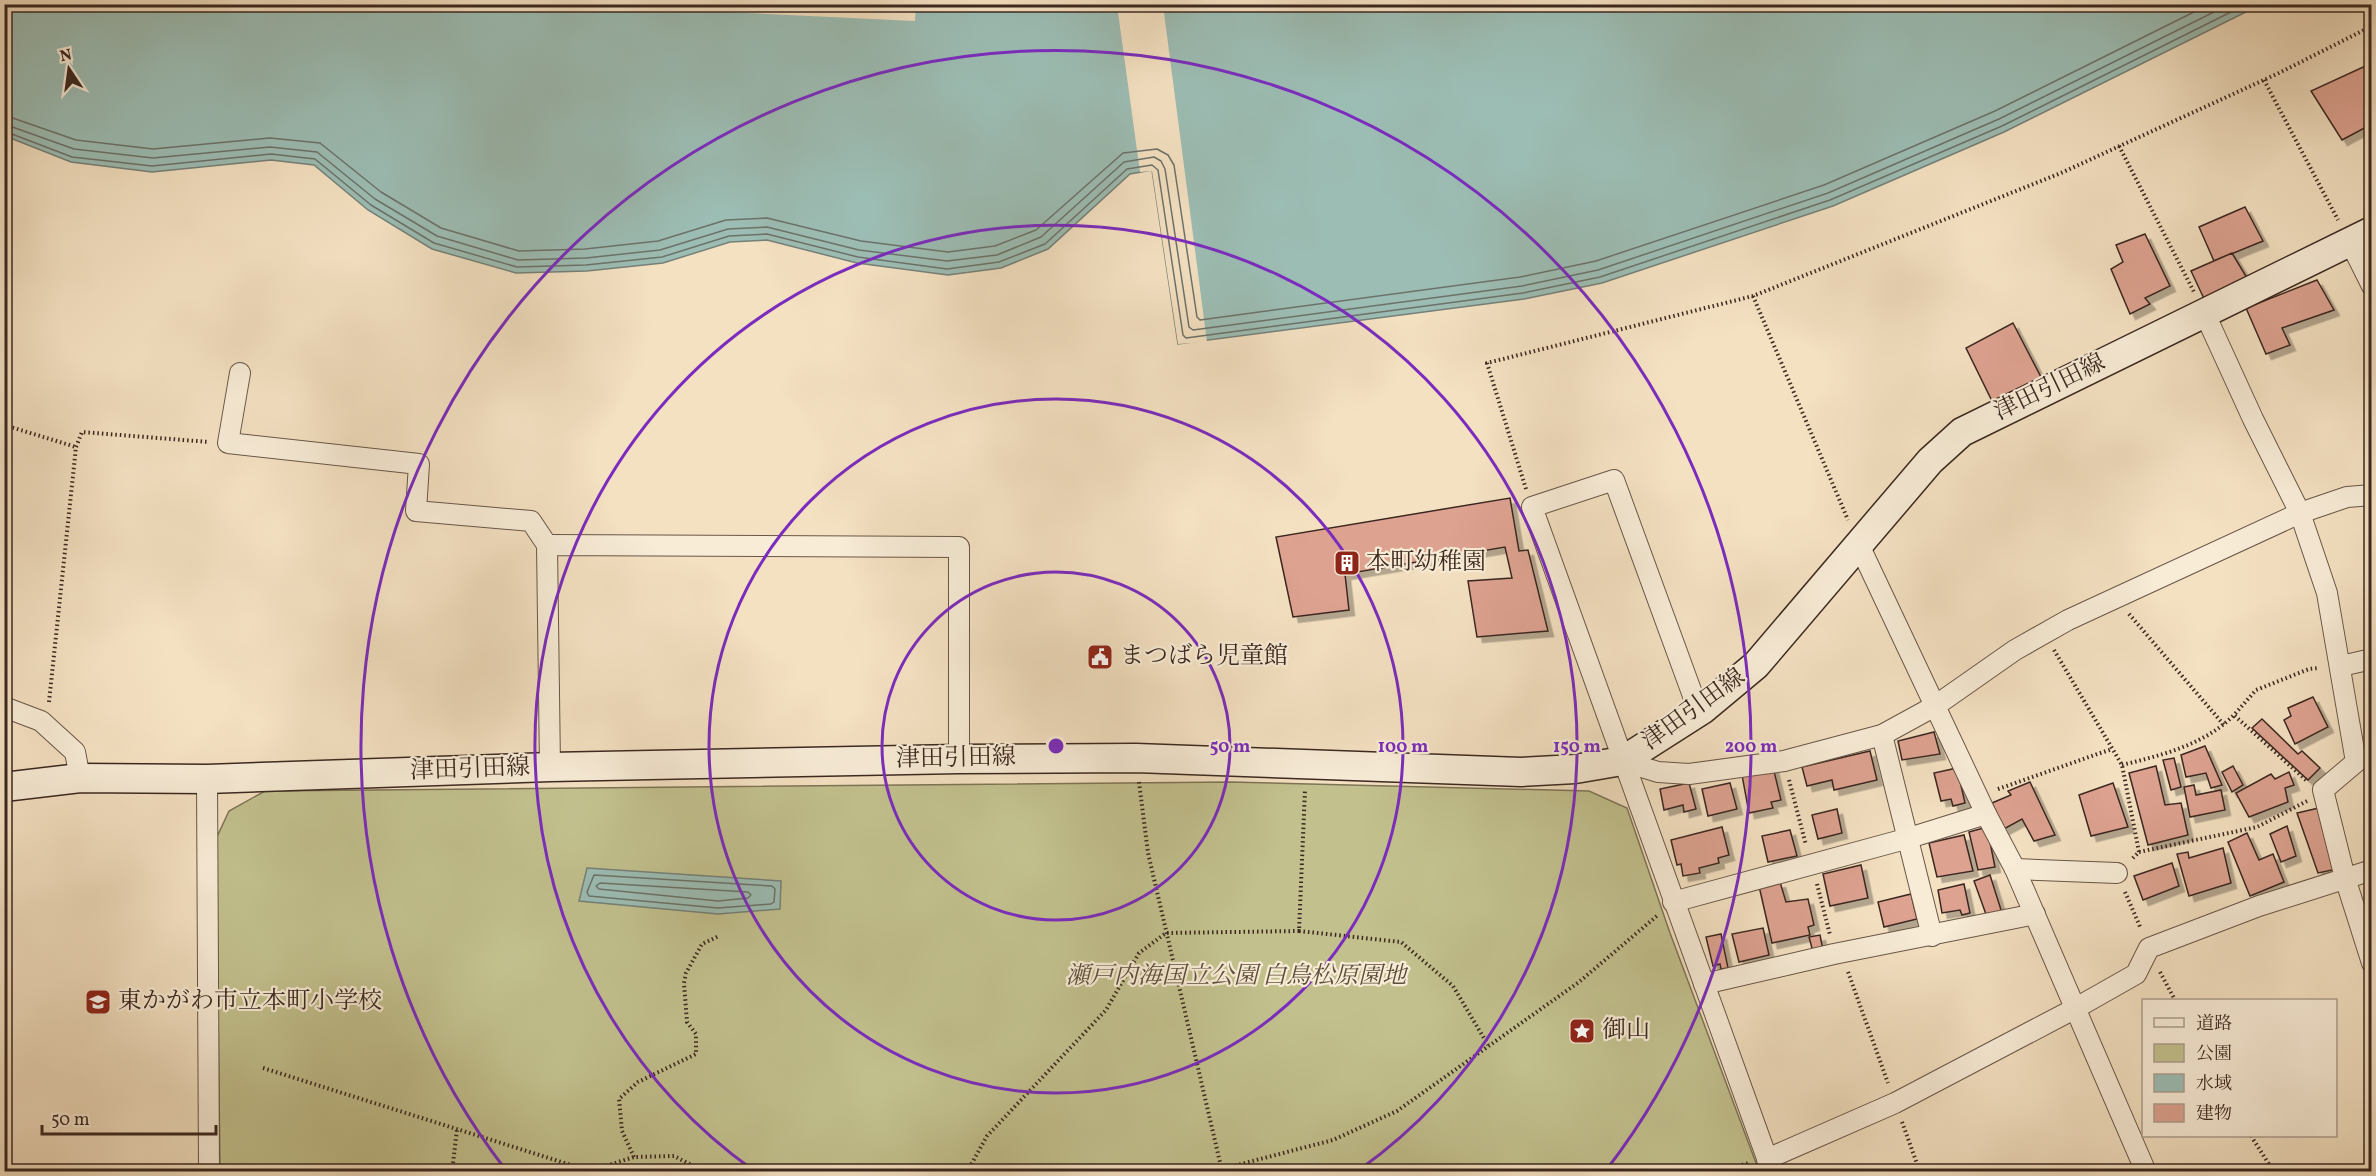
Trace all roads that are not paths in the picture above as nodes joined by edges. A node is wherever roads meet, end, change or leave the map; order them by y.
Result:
1 (2361, 237) edge
2 (2372, 286) edge
3 (2205, 314) junction
4 (240, 373) dead end
5 (2372, 495) edge
6 (2300, 513) junction
7 (547, 545) junction
8 (1859, 545) junction
9 (2372, 659) edge
10 (2341, 666) junction
11 (4, 706) edge
12 (1935, 706) junction
13 (1702, 710) junction
14 (1882, 735) junction
15 (959, 759) junction
16 (1622, 761) junction
17 (550, 767) junction
18 (80, 778) junction
19 (207, 779) junction
20 (4, 787) edge
21 (1986, 814) junction
22 (1909, 838) junction
23 (2015, 869) junction
24 (2372, 870) edge
25 (2117, 873) road end
26 (2345, 878) junction
27 (1673, 902) junction
28 (2035, 914) junction
29 (1932, 936) junction
30 (2372, 963) edge
31 (1704, 984) junction
32 (2076, 1008) junction
33 (1769, 1165) edge
34 (209, 1172) edge
35 (2146, 1172) edge

1 - 2 street
1 - 3 main road, 津田引田線
3 - 6 street
3 - 8 main road, 津田引田線
4 - 7 street
5 - 6 street
6 - 10 street
6 - 12 street
7 - 15 street
7 - 17 street
8 - 12 street
8 - 13 main road, 津田引田線
9 - 10 street
10 - 26 street
11 - 18 street
12 - 14 street
12 - 21 street
13 - 16 main road, 津田引田線
13 - 16 street
14 - 16 street
14 - 22 street
15 - 16 main road, 津田引田線
15 - 17 main road, 津田引田線
16 - 27 street
17 - 19 main road, 津田引田線
18 - 19 main road, 津田引田線
18 - 20 main road, 津田引田線
19 - 34 street
21 - 22 street
21 - 23 street
22 - 27 street
22 - 29 street
23 - 25 street
23 - 28 street
24 - 26 street
26 - 30 street
26 - 32 street
27 - 31 street
28 - 29 street
28 - 32 street
29 - 31 street
31 - 33 street
32 - 33 street
32 - 35 street

